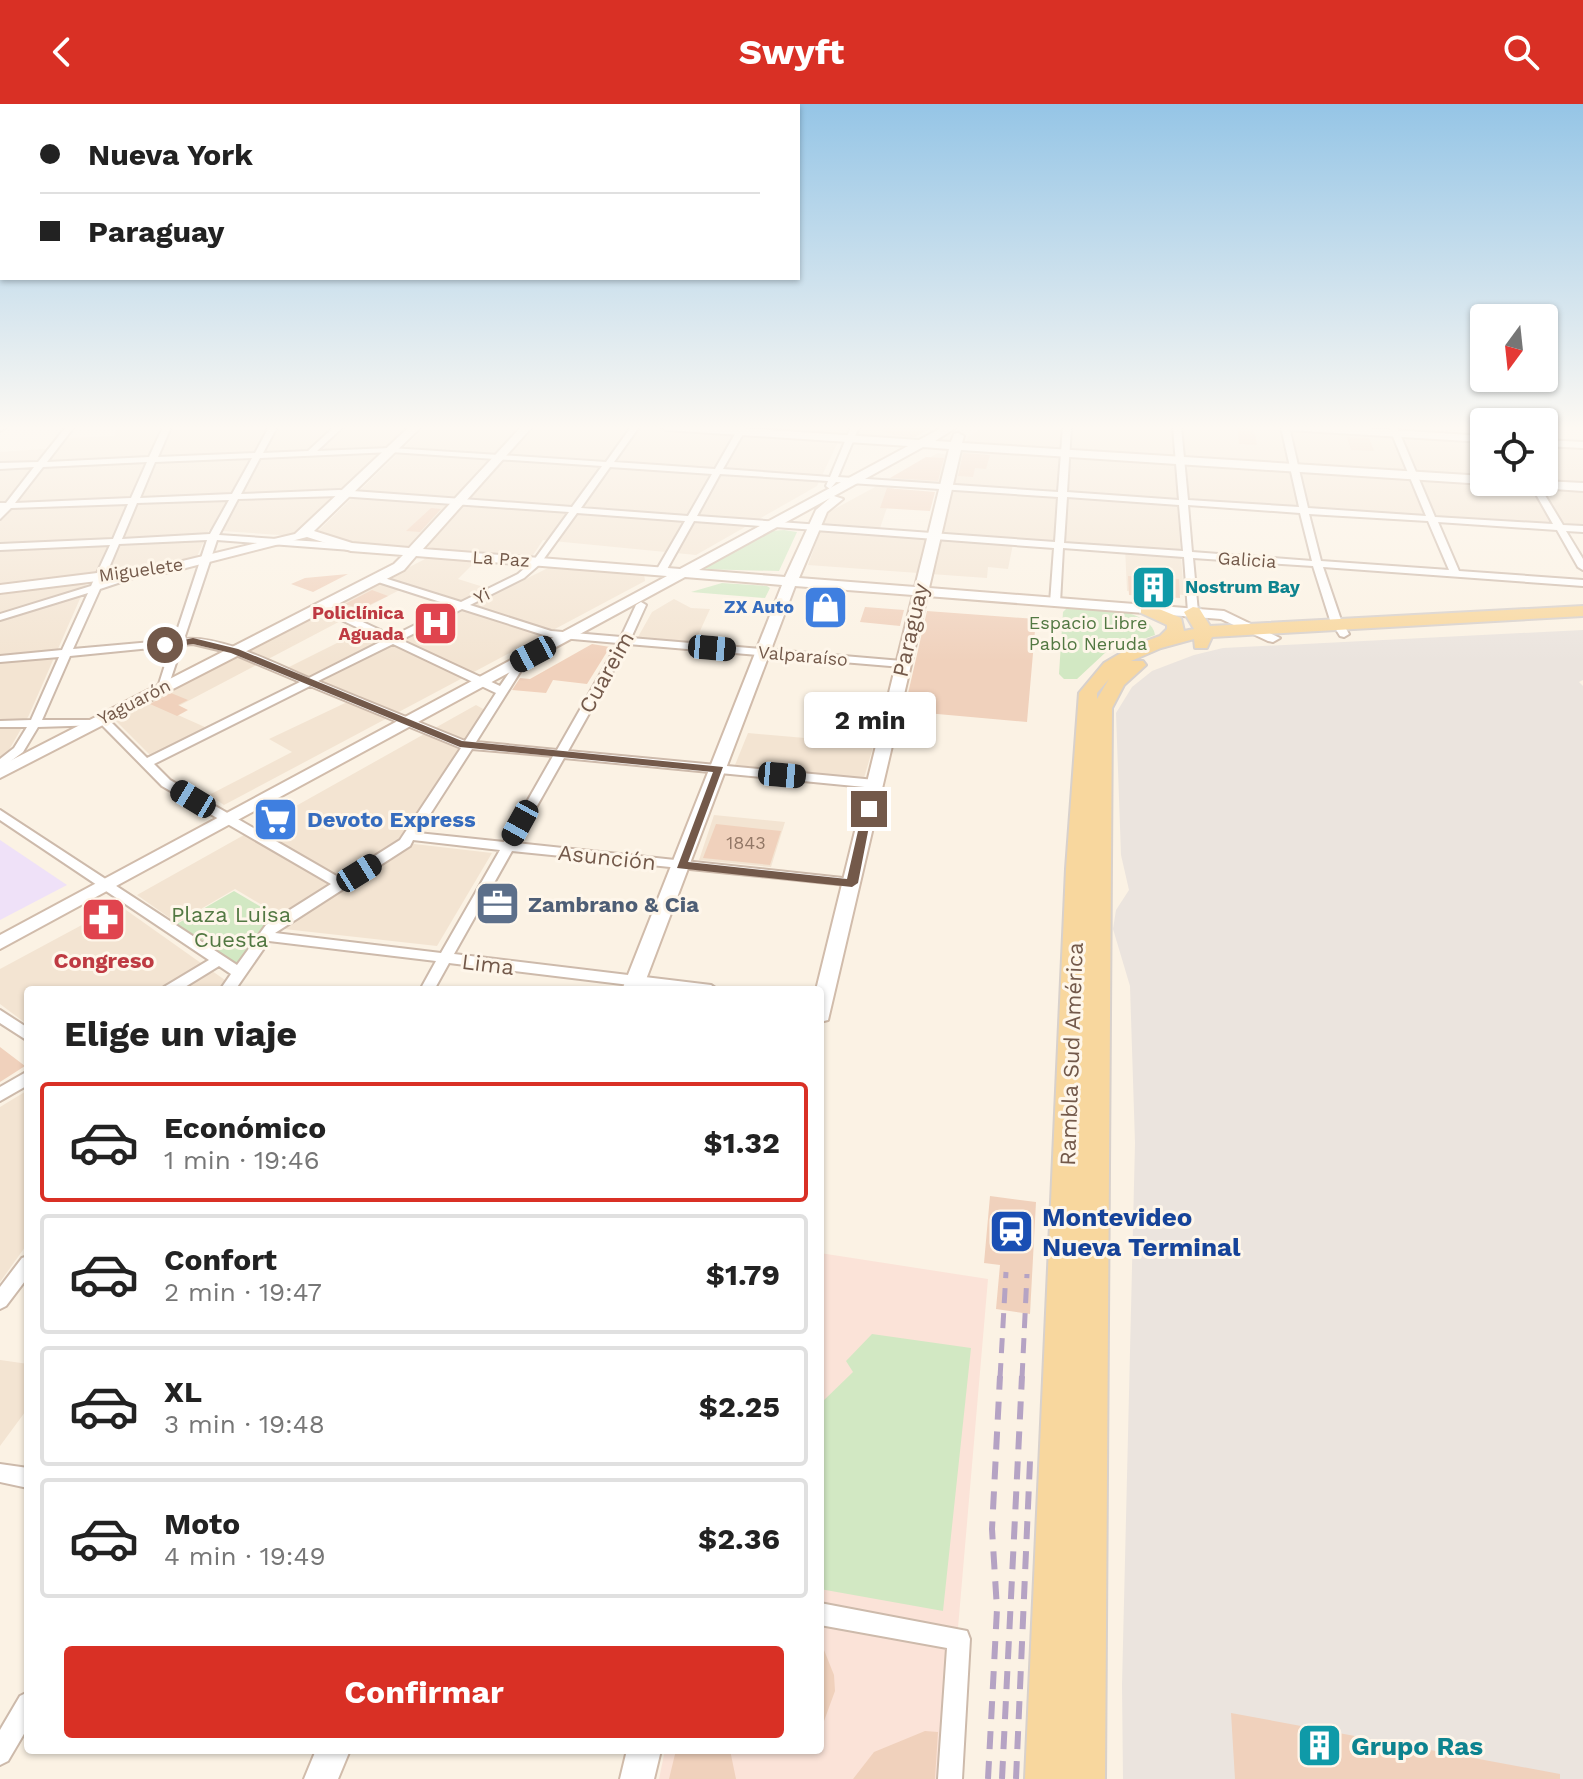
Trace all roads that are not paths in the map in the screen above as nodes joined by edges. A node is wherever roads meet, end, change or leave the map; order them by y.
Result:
1 (134, 505) edge
2 (229, 505) edge
3 (336, 505) edge
4 (458, 505) edge
5 (495, 505) edge
6 (578, 505) edge
7 (699, 505) edge
8 (808, 505) edge
9 (815, 505) edge
10 (828, 505) edge
11 (941, 505) edge
12 (1062, 505) edge
13 (1184, 505) edge
14 (1187, 505) edge
15 (1304, 505) edge
16 (1426, 505) edge
17 (1547, 505) edge
18 (4, 506) edge
19 (574, 510) junction
20 (1306, 513) junction
21 (0, 516) edge
22 (691, 519) junction
23 (1433, 521) junction
24 (772, 525) junction
25 (807, 527) junction
26 (1562, 529) junction
27 (1583, 529) edge
28 (307, 533) junction
29 (933, 536) junction
30 (213, 537) junction
31 (118, 540) junction
32 (281, 541) junction
33 (1059, 546) junction
34 (0, 547) edge
35 (351, 547) junction
36 (415, 552) junction
37 (1188, 556) junction
38 (203, 560) junction
39 (537, 562) junction
40 (1319, 565) junction
41 (1583, 567) edge
42 (661, 571) junction
43 (681, 573) junction
44 (1455, 574) junction
45 (790, 575) junction
46 (715, 576) junction
47 (378, 579) junction
48 (99, 582) junction
49 (1583, 583) edge
50 (0, 589) edge
51 (919, 593) junction
52 (1055, 603) junction
53 (641, 605) junction
54 (462, 606) junction
55 (322, 607) junction
56 (1147, 609) junction
57 (1583, 611) edge
58 (1193, 612) junction
59 (0, 617) edge
60 (1583, 619) edge
61 (1251, 629) junction
62 (1340, 629) junction
63 (573, 636) junction
64 (1203, 638) junction
65 (1273, 638) junction
66 (393, 640) junction
67 (1167, 640) junction
68 (624, 641) junction
69 (178, 642) junction
70 (235, 651) junction
71 (69, 653) junction
72 (765, 653) junction
73 (0, 659) edge
74 (902, 664) junction
75 (310, 681) junction
76 (491, 686) junction
77 (163, 687) junction
78 (96, 720) junction
79 (36, 721) junction
80 (0, 724) edge
81 (412, 724) junction
82 (468, 745) junction
83 (559, 754) junction
84 (146, 763) junction
85 (0, 765) edge
86 (719, 769) junction
87 (0, 773) edge
88 (875, 784) junction
89 (0, 814) edge
90 (231, 822) junction
91 (409, 836) junction
92 (507, 846) junction
93 (681, 865) junction
94 (1088, 870) junction
95 (852, 883) junction
96 (340, 884) junction
97 (109, 888) junction
98 (268, 932) junction
99 (0, 943) edge
100 (0, 952) edge
101 (445, 958) junction
102 (219, 960) junction
103 (239, 973) junction
104 (176, 986) edge
105 (230, 986) edge
106 (429, 986) edge
107 (634, 986) edge
108 (824, 995) edge
109 (0, 1015) edge
110 (24, 1033) edge
111 (24, 1080) edge
112 (0, 1095) edge
113 (24, 1268) edge
114 (1, 1298) edge
115 (0, 1473) edge
116 (24, 1477) edge
117 (824, 1615) edge
118 (24, 1711) edge
119 (0, 1753) edge
120 (331, 1754) edge
121 (643, 1754) edge
122 (321, 1779) edge
123 (637, 1779) edge
124 (950, 1779) edge
125 (1046, 1779) edge
126 (1084, 1779) edge

1 - 31 street
2 - 30 street
3 - 28 street
4 - 36 street, Yaguarón
5 - 19 street, Galicia
6 - 19 street, Yi
7 - 22 street
8 - 24 street
9 - 25 street
10 - 25 street
11 - 29 street, Paraguay
12 - 33 street
13 - 37 street
14 - 20 street
15 - 20 street
16 - 23 street
17 - 26 street
18 - 21 street
19 - 22 street, Galicia
19 - 39 street, Yi
20 - 23 street
20 - 40 street
22 - 24 street, Galicia
22 - 42 street
23 - 26 street
23 - 44 street
24 - 25 street, Galicia
24 - 43 street
25 - 29 street, Galicia
25 - 45 street
26 - 27 street
26 - 41 street
28 - 32 street, Miguelete
28 - 35 street
29 - 33 street, Galicia
29 - 51 street, Paraguay
30 - 31 street, La Paz
30 - 32 street, La Paz
30 - 38 street
31 - 34 street, La Paz
31 - 48 street
32 - 35 street, La Paz
32 - 38 street, Miguelete
33 - 37 street, Galicia
33 - 52 street
35 - 36 street, La Paz
36 - 39 street, La Paz
36 - 47 street, Yaguarón
37 - 40 street, Galicia
37 - 58 street
38 - 48 street, Miguelete
38 - 69 street
39 - 42 street, La Paz
39 - 54 street, Yi
40 - 44 street, Galicia
40 - 62 street
42 - 43 street, La Paz
43 - 46 street, La Paz
43 - 63 street
44 - 49 street, Galicia
45 - 46 street, La Paz
45 - 51 street, La Paz
45 - 72 street
46 - 53 street
47 - 54 street, Valparaíso
47 - 55 street, Yaguarón
48 - 50 street, Miguelete
48 - 59 street
48 - 71 street
51 - 52 street, La Paz
51 - 74 street, Paraguay
52 - 56 street, La Paz
53 - 63 street
53 - 68 street, Cuareim
54 - 63 street, Valparaíso
54 - 66 street, Yi
55 - 66 street
55 - 70 street, Yaguarón
56 - 58 street, La Paz
56 - 67 main road
57 - 62 main road
58 - 61 street, La Paz
58 - 64 main road
60 - 62 main road
61 - 62 main road, Rambla Sud América
61 - 64 main road, Rambla Sud América
61 - 65 street, La Paz
62 - 65 main road, Rambla Sud América
63 - 68 street, Valparaíso
63 - 76 street
63 - 76 street
64 - 65 main road, Rambla Sud América
64 - 67 main road, Rambla Sud América
64 - 94 main road, Rambla Sud América
66 - 75 street, Yi
66 - 76 street
67 - 94 main road, Rambla Sud América
68 - 72 street, Valparaíso
68 - 83 street, Cuareim
69 - 70 street
69 - 71 street
69 - 77 street
70 - 75 street
70 - 77 street, Yaguarón
71 - 73 street
71 - 79 street
72 - 74 street, Valparaíso
72 - 86 street
74 - 88 street, Paraguay
75 - 81 street
75 - 84 street, Yi
76 - 81 street
76 - 82 street
77 - 78 street, Yaguarón
78 - 79 street
78 - 84 street
78 - 87 street, Yaguarón
79 - 80 street
79 - 85 street
81 - 82 street
81 - 90 street
82 - 83 street
82 - 91 street
83 - 86 street
83 - 92 street, Cuareim
84 - 90 street
86 - 88 street
86 - 93 street
88 - 95 street, Paraguay
89 - 97 street
90 - 96 street
90 - 97 street
91 - 92 street, Asunción
91 - 96 street
92 - 93 street, Asunción
92 - 101 street, Cuareim
93 - 95 street, Asunción
93 - 107 street
94 - 125 main road, Rambla Sud América
94 - 126 main road, Rambla Sud América
95 - 108 street, Paraguay
96 - 98 street
97 - 99 street
97 - 100 street
97 - 102 street
98 - 101 street, Lima
98 - 103 street
101 - 106 street, Cuareim
101 - 107 street, Lima
102 - 103 street
102 - 104 street
103 - 105 street
109 - 110 street
111 - 112 street
113 - 114 street
115 - 116 street
117 - 124 street
118 - 119 street
120 - 122 street
121 - 123 street

